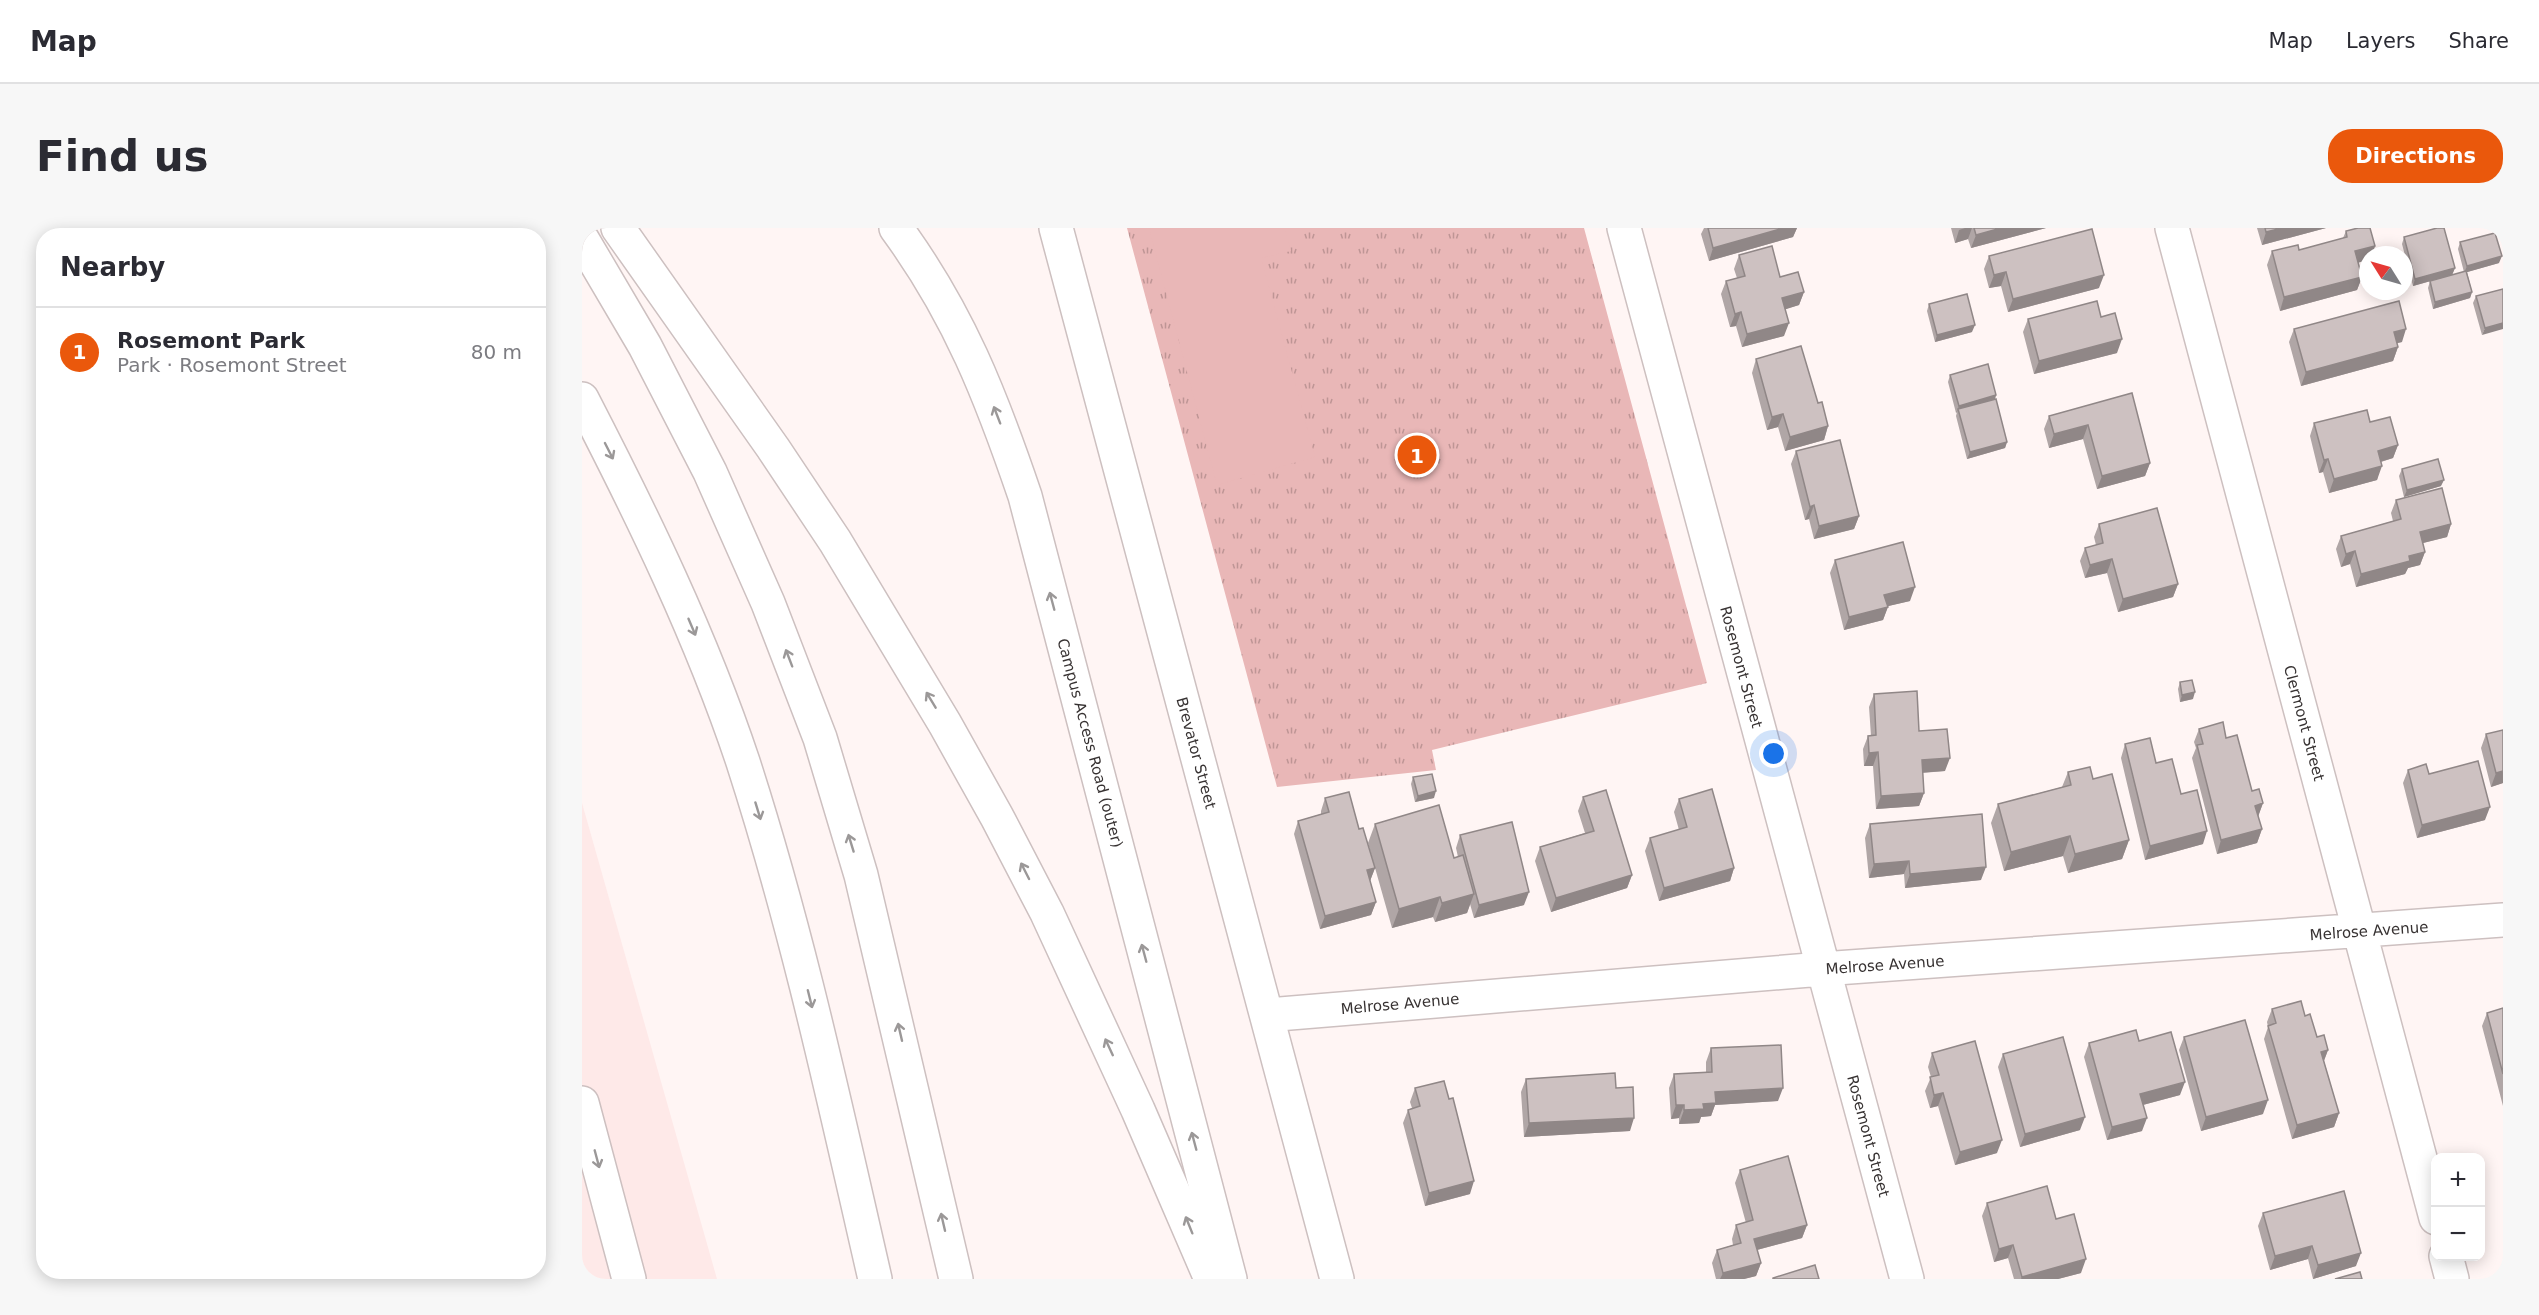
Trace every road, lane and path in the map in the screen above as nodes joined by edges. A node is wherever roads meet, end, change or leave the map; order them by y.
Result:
1 (618, 228) edge
2 (896, 228) edge
3 (908, 228) edge
4 (1056, 228) edge
5 (1624, 228) edge
6 (2172, 228) edge
7 (582, 239) edge
8 (925, 270) junction
9 (582, 399) edge
10 (2503, 920) edge
11 (2359, 932) junction
12 (1822, 969) junction
13 (1267, 1015) junction
14 (582, 1103) edge
15 (2433, 1207) edge
16 (2447, 1261) edge
17 (629, 1279) edge
18 (875, 1279) edge
19 (956, 1279) edge
20 (1211, 1279) edge
21 (1230, 1279) edge
22 (1337, 1279) edge
23 (1907, 1279) edge
24 (2452, 1279) edge

20 -> 1 main road
2 - 8 main road, Campus Access Road (outer)
3 - 8 main road
4 - 13 main road, Brevator Street
5 - 12 main road, Rosemont Street
6 - 11 main road, Clermont Street
19 -> 7 main road
21 -> 8 main road, Campus Access Road (outer)
9 -> 18 main road
10 - 11 main road, Melrose Avenue
11 - 12 main road, Melrose Avenue
11 - 15 main road, Clermont Street
12 - 13 main road, Melrose Avenue
12 - 23 main road, Rosemont Street
13 - 22 main road, Brevator Street
14 -> 17 main road
16 - 24 main road

